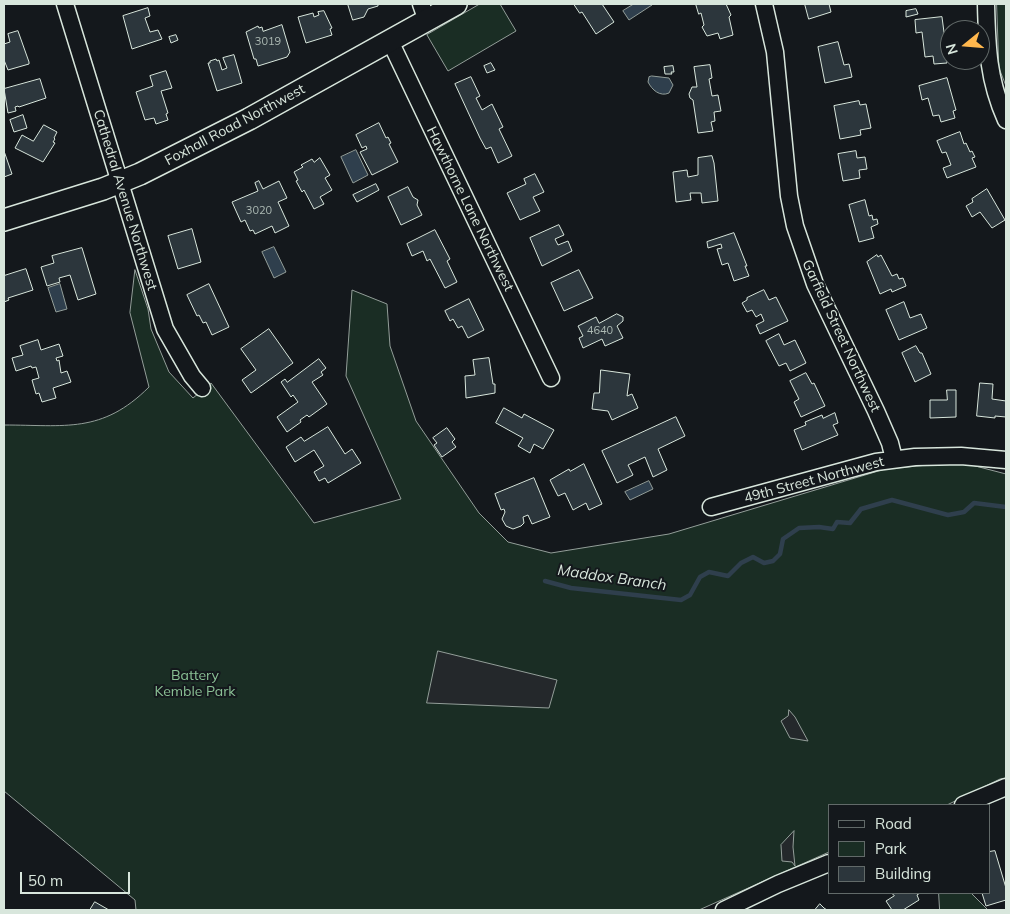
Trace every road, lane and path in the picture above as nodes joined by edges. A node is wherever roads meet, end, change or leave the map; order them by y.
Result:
1 (65, 4) edge
2 (456, 4) edge
3 (764, 4) edge
4 (986, 4) edge
5 (424, 12) edge
6 (390, 41) junction
7 (1006, 120) edge
8 (119, 183) junction
9 (4, 220) edge
10 (551, 378) dead end
11 (202, 388) dead end
12 (894, 459) junction
13 (1006, 460) edge
14 (712, 507) dead end
15 (1006, 787) edge
16 (965, 804) edge
17 (828, 863) edge
18 (724, 910) edge

1 - 8 street, Cathedral Avenue Northwest
2 - 5 main road, Foxhall Road Northwest
3 - 12 street, Garfield Street Northwest
4 - 7 street
5 - 6 main road, Foxhall Road Northwest
6 - 8 main road, Foxhall Road Northwest
6 - 10 street, Hawthorne Lane Northwest
8 - 9 main road, Foxhall Road Northwest
8 - 11 street, Cathedral Avenue Northwest
12 - 13 street, 49th Street Northwest
12 - 14 street, 49th Street Northwest
15 - 16 street
17 - 18 street

